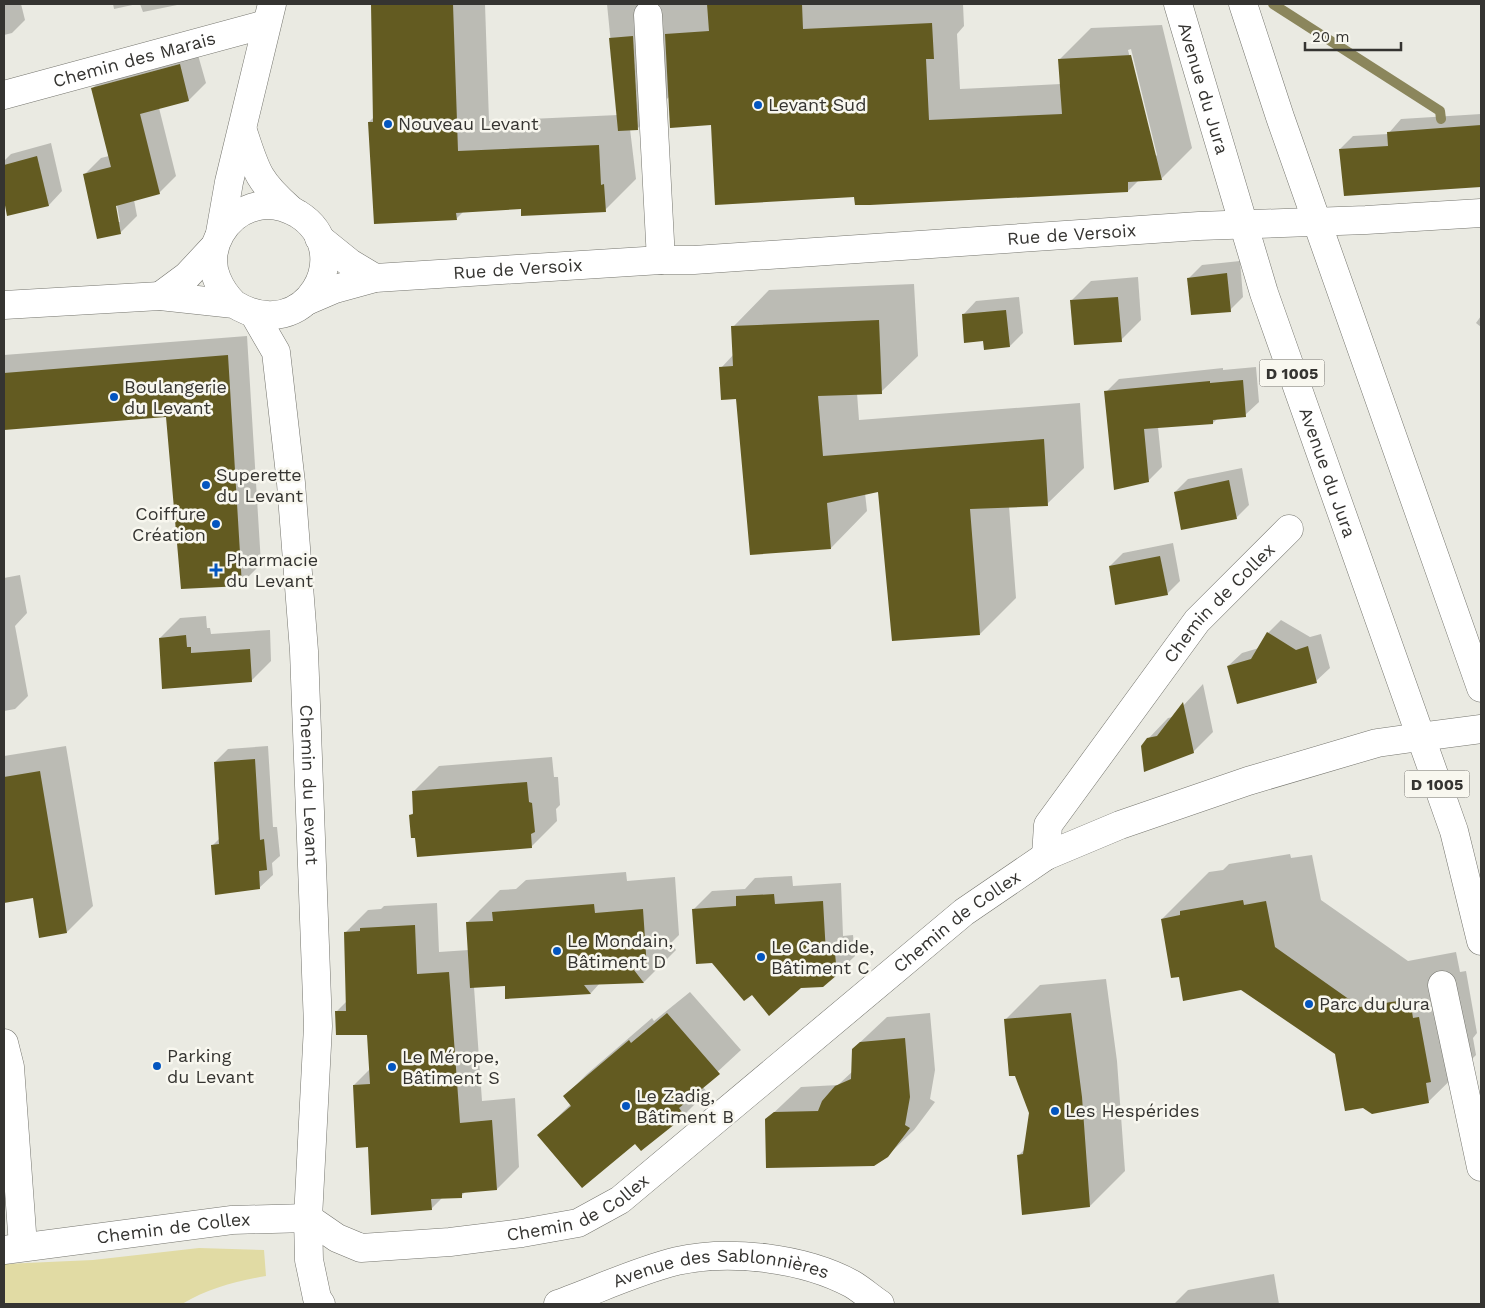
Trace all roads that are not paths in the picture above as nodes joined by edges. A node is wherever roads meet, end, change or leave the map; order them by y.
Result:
1 (1178, 4) edge
2 (1243, 4) edge
3 (269, 14) edge
4 (648, 15) dead end
5 (4, 96) edge
6 (243, 131) junction
7 (290, 209) junction
8 (1481, 213) edge
9 (1318, 222) junction
10 (1246, 224) junction
11 (319, 238) junction
12 (217, 240) junction
13 (661, 260) junction
14 (375, 278) junction
15 (160, 296) junction
16 (4, 305) edge
17 (301, 305) junction
18 (244, 309) junction
19 (276, 352) junction
20 (1289, 529) dead end
21 (1481, 688) edge
22 (1481, 728) edge
23 (1420, 737) junction
24 (1046, 856) junction
25 (1481, 941) edge
26 (1442, 986) dead end
27 (4, 1043) edge
28 (1481, 1167) edge
29 (308, 1218) junction
30 (13, 1248) edge
31 (321, 1304) edge
32 (558, 1304) edge
33 (880, 1304) edge

1 - 10 street, Avenue du Jura / D 1005
2 - 9 street
3 - 5 street, Chemin des Marais
3 - 6 street
4 - 13 street
6 - 7 street
6 - 12 street
7 - 11 street
7 - 12 street
8 - 9 street, Rue de Versoix
9 - 10 street, Rue de Versoix
9 - 21 street
10 - 13 street, Rue de Versoix
10 - 23 street, Avenue du Jura / D 1005
11 - 14 street
11 - 17 street
12 - 15 street
12 - 18 street
13 - 14 street, Rue de Versoix
14 - 17 street, Rue de Versoix
15 - 16 street
15 - 18 street
17 - 18 street
17 - 19 street
18 - 19 street
19 - 29 street, Chemin du Levant
20 - 24 street, Chemin de Collex
22 - 23 street, Chemin de Collex
23 - 24 street, Chemin de Collex
23 - 25 street, Avenue du Jura / D 1005
24 - 29 street, Chemin de Collex
26 - 28 street
27 - 30 street
29 - 30 street, Chemin de Collex
29 - 31 street
32 - 33 street, Avenue des Sablonnières

